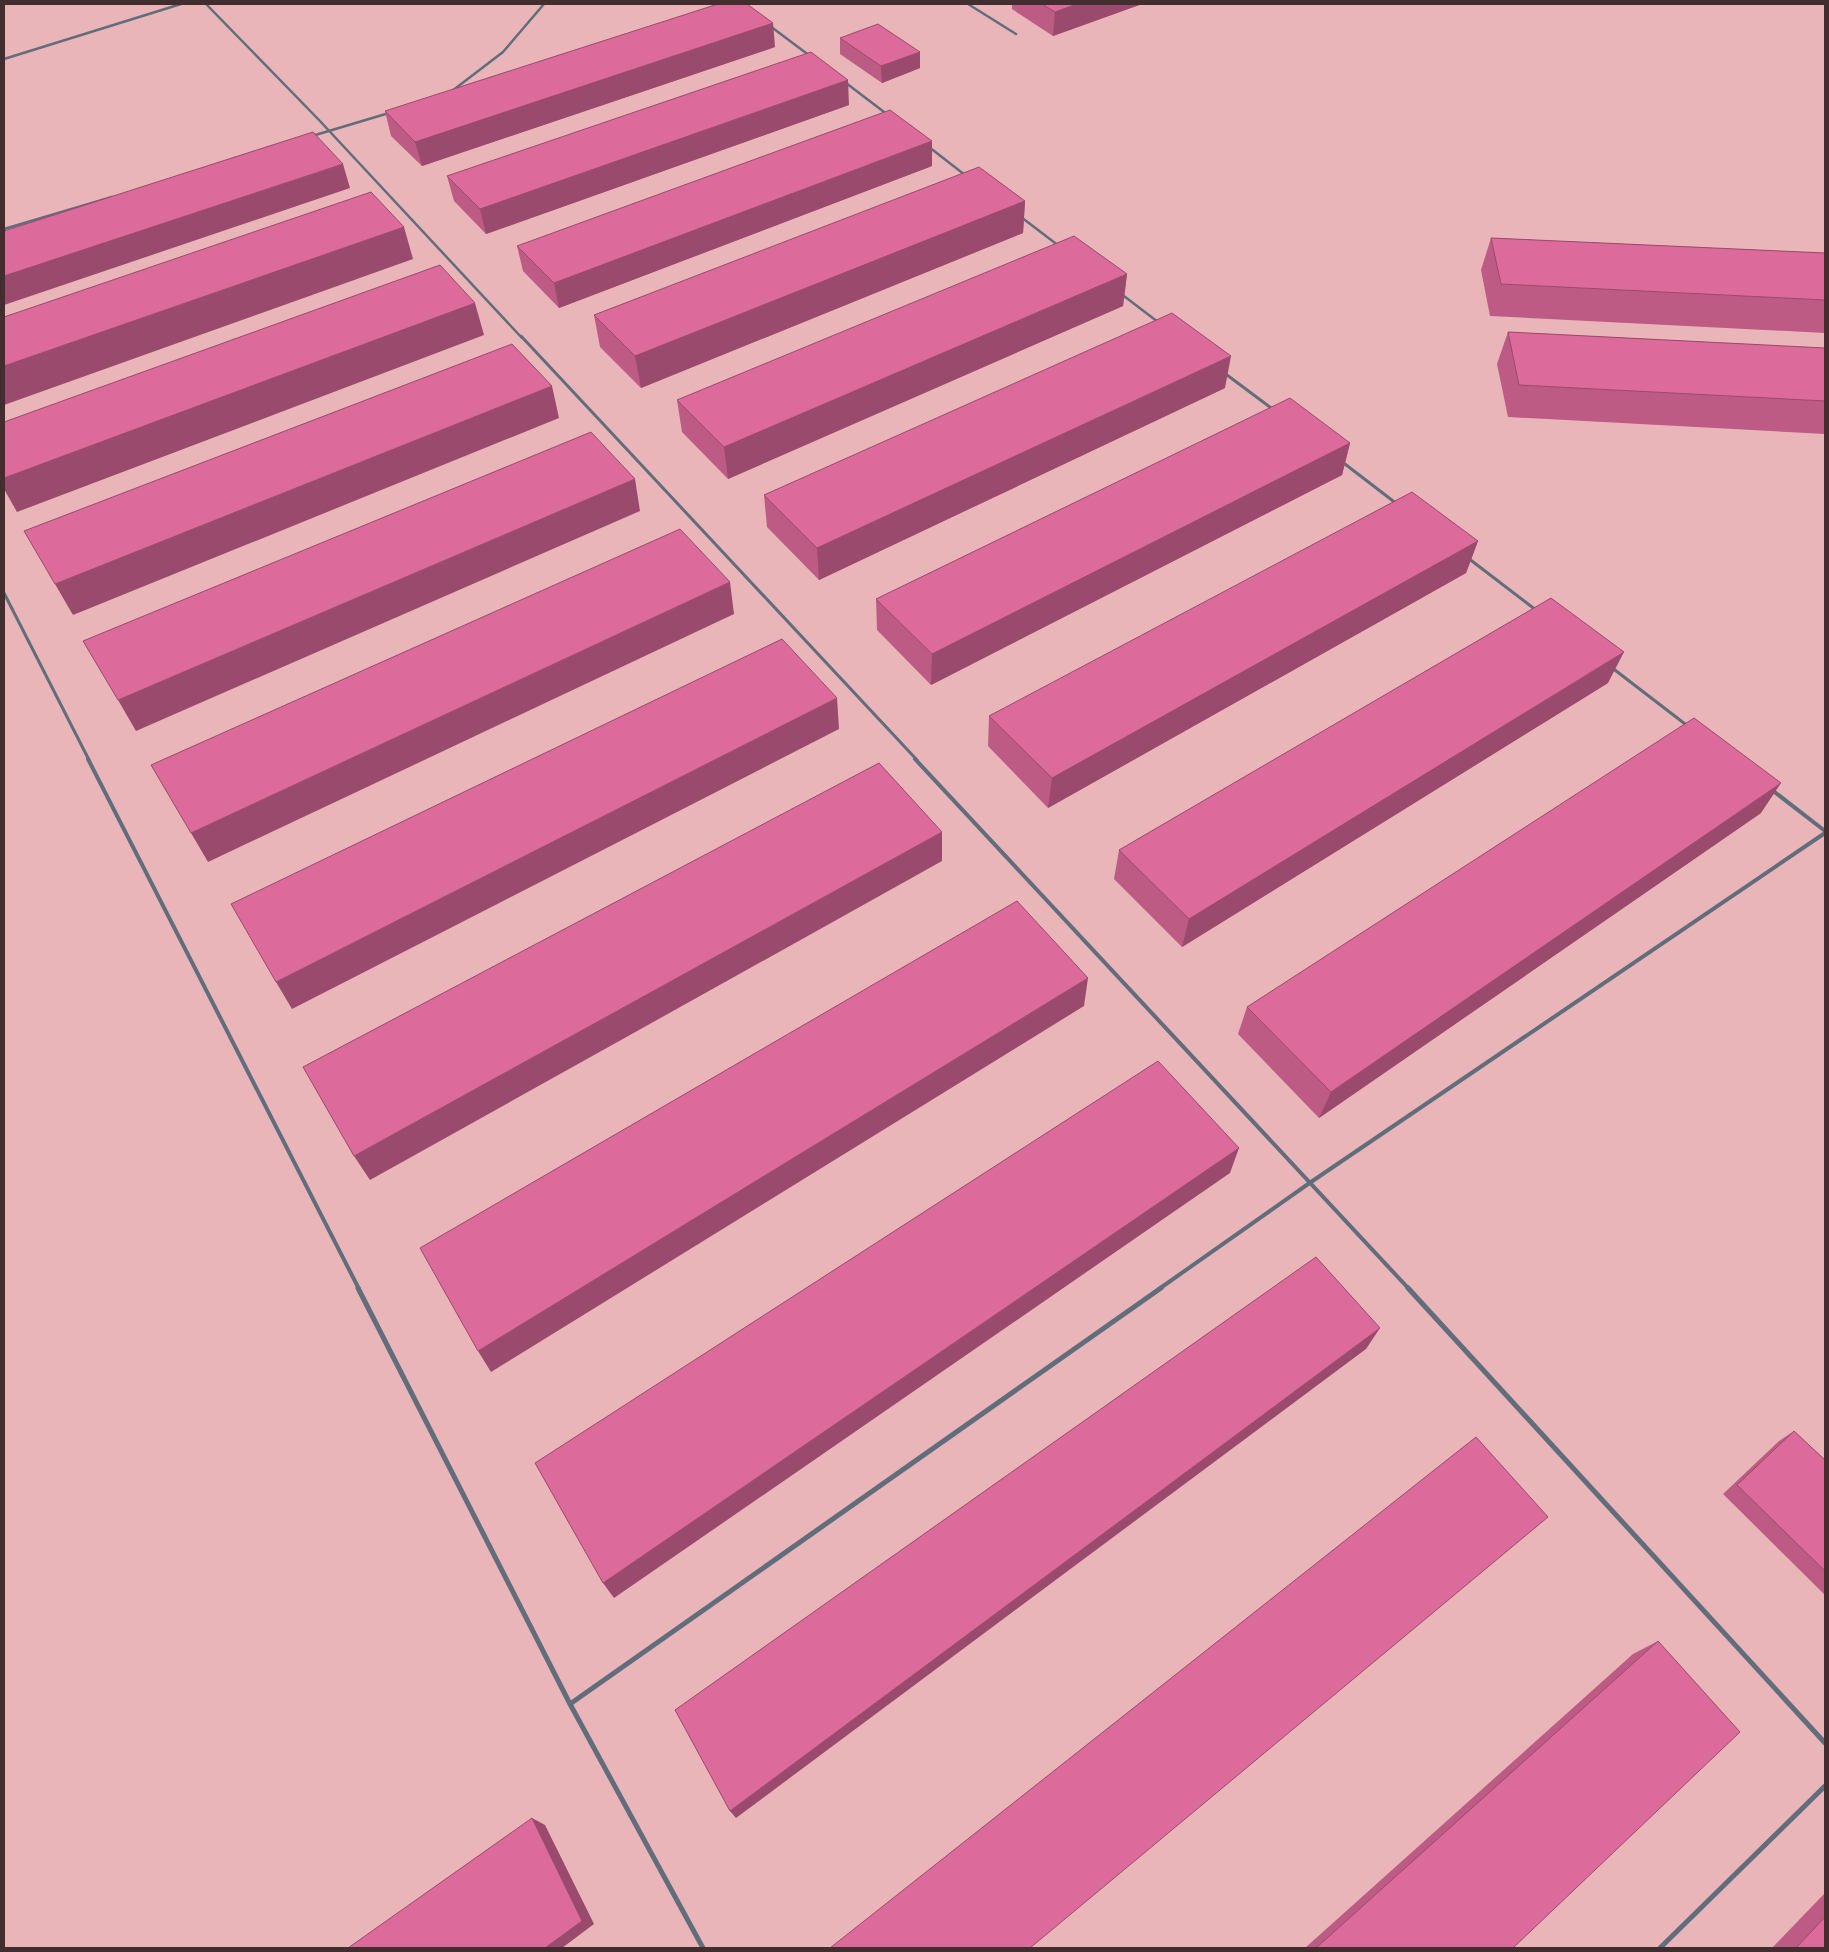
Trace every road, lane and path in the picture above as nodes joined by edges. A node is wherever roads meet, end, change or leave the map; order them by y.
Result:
1 (181, 4) edge
2 (206, 4) edge
3 (544, 4) edge
4 (968, 4) edge
5 (766, 22) edge
6 (1016, 34) dead end
7 (4, 59) edge
8 (814, 59) edge
9 (845, 83) edge
10 (456, 93) edge
11 (392, 112) edge
12 (893, 119) edge
13 (329, 131) junction
14 (310, 137) edge
15 (924, 143) edge
16 (972, 179) edge
17 (119, 195) edge
18 (1019, 216) dead end
19 (4, 229) edge
20 (1066, 252) edge
21 (1114, 288) edge
22 (1161, 324) edge
23 (1217, 366) dead end
24 (1280, 415) edge
25 (1335, 457) edge
26 (1398, 505) edge
27 (1462, 553) edge
28 (4, 592) edge
29 (1541, 614) edge
30 (1604, 662) edge
31 (1691, 728) edge
32 (1770, 789) edge
33 (1825, 832) edge
34 (1312, 1182) junction
35 (570, 1704) junction
36 (1825, 1743) edge
37 (1825, 1786) edge
38 (704, 1948) edge
39 (1660, 1948) edge

1 - 7 lane
2 - 13 lane
3 - 10 lane
4 - 6 lane
5 - 8 lane
9 - 12 lane
11 - 13 lane
13 - 14 lane
13 - 34 lane
15 - 16 lane
17 - 19 lane
18 - 20 lane
21 - 22 lane
23 - 24 lane
25 - 26 lane
27 - 29 lane
28 - 35 lane
30 - 31 lane
32 - 33 lane
33 - 34 lane
34 - 35 lane
34 - 36 lane
35 - 38 lane
37 - 39 lane

